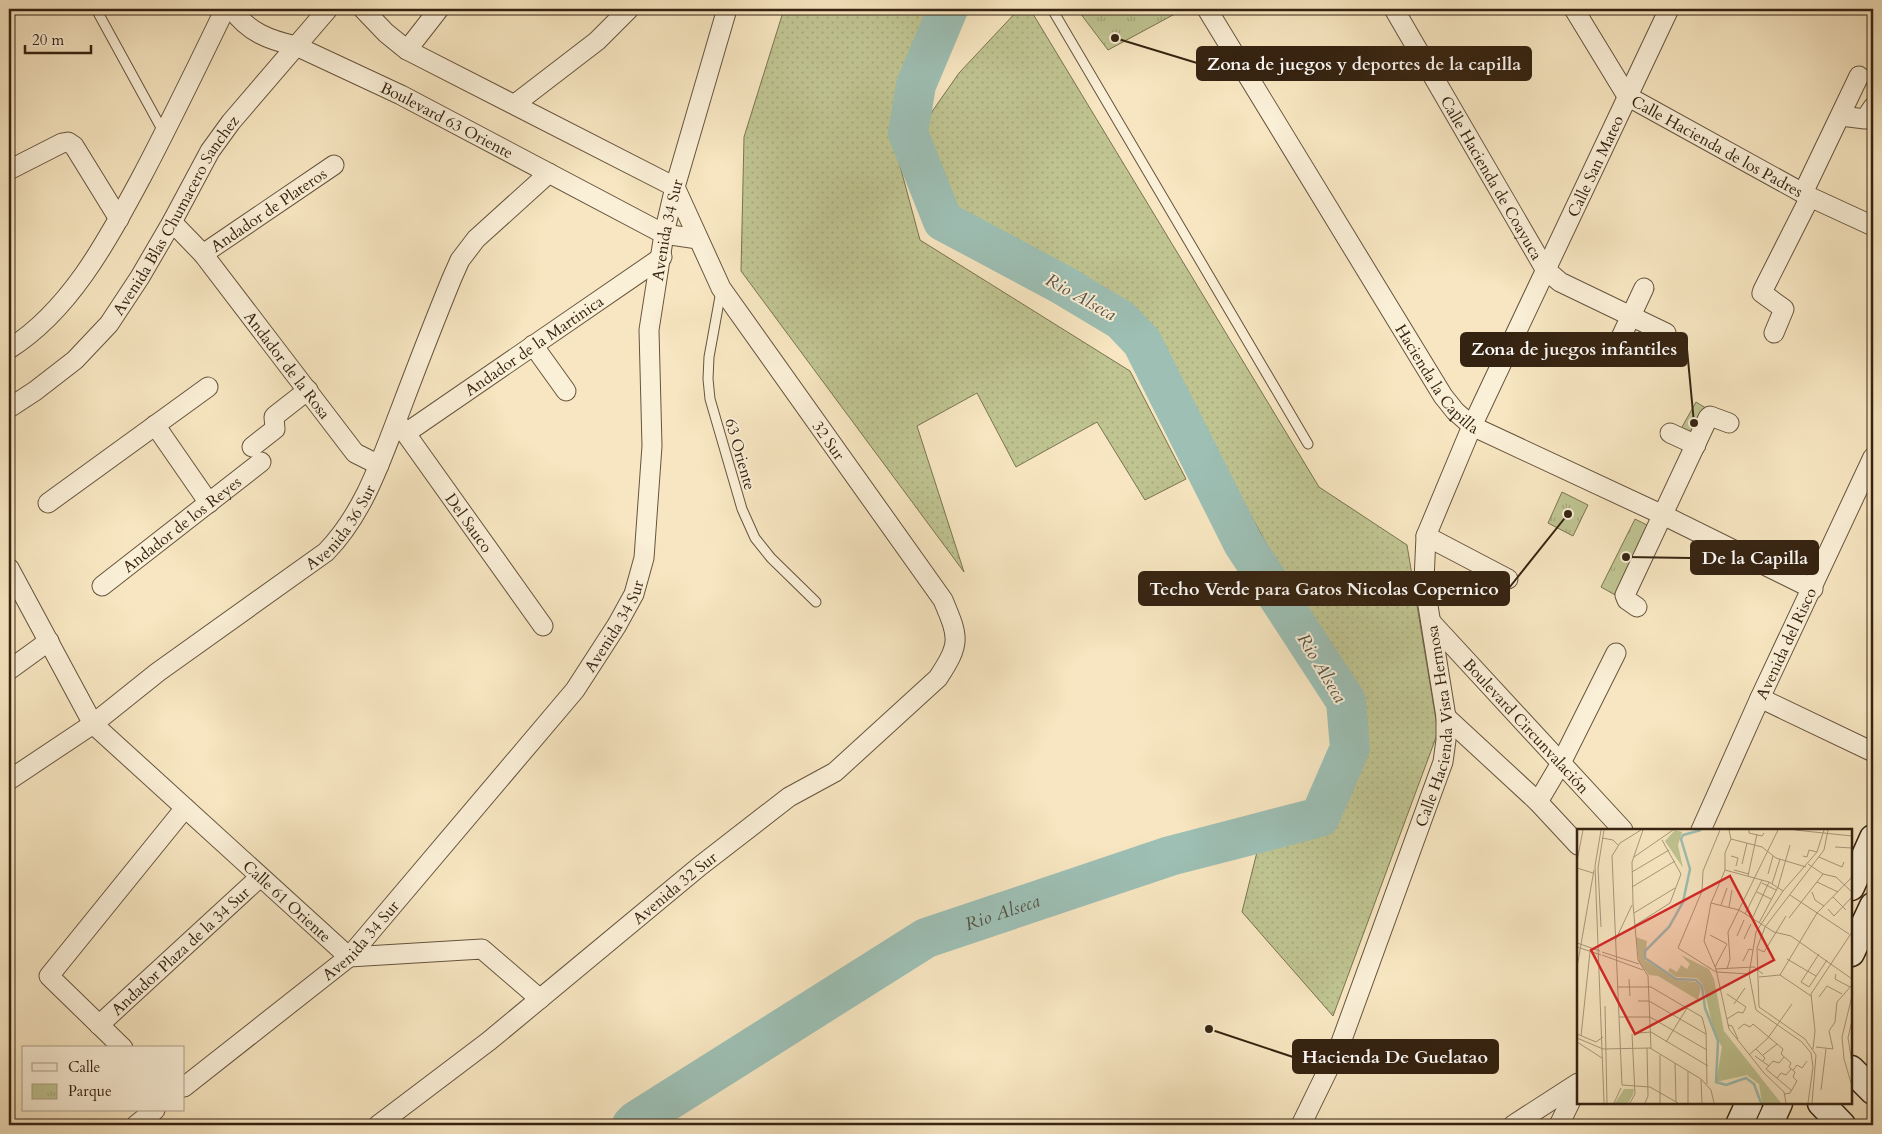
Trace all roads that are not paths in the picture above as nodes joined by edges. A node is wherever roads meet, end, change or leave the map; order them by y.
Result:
1 (96, 9) edge
2 (225, 9) edge
3 (232, 9) edge
4 (328, 9) edge
5 (363, 9) edge
6 (439, 9) edge
7 (629, 9) edge
8 (726, 9) edge
9 (1052, 9) edge
10 (1207, 9) edge
11 (1394, 9) edge
12 (1574, 9) edge
13 (1669, 9) edge
14 (296, 46) junction
15 (407, 50) junction
16 (1859, 76) dead end
17 (1627, 96) junction
18 (515, 104) junction
19 (1873, 106) edge
20 (1841, 116) junction
21 (164, 133) junction
22 (334, 165) dead end
23 (9, 170) edge
24 (549, 173) junction
25 (675, 187) junction
26 (1807, 195) junction
27 (118, 219) junction
28 (172, 222) junction
29 (1873, 226) edge
30 (664, 234) junction
31 (698, 238) junction
32 (203, 254) junction
33 (662, 257) junction
34 (1545, 269) junction
35 (722, 288) junction
36 (1644, 288) dead end
37 (1631, 316) junction
38 (1666, 333) dead end
39 (1774, 333) dead end
40 (534, 345) junction
41 (9, 349) edge
42 (1615, 350) dead end
43 (208, 386) dead end
44 (308, 390) junction
45 (566, 391) dead end
46 (9, 408) edge
47 (1729, 423) dead end
48 (155, 425) junction
49 (1472, 426) junction
50 (401, 427) junction
51 (1670, 432) dead end
52 (1308, 444) dead end
53 (1696, 445) junction
54 (1873, 457) edge
55 (379, 465) junction
56 (48, 503) dead end
57 (209, 503) junction
58 (1663, 515) junction
59 (1426, 536) junction
60 (9, 568) edge
61 (1508, 579) dead end
62 (102, 586) dead end
63 (1813, 589) junction
64 (816, 602) dead end
65 (1631, 603) dead end
66 (1431, 622) junction
67 (543, 626) dead end
68 (49, 641) junction
69 (956, 642) joint
70 (1616, 653) dead end
71 (9, 670) edge
72 (1760, 698) junction
73 (1446, 717) junction
74 (93, 724) junction
75 (1873, 752) edge
76 (1560, 763) junction
77 (9, 780) edge
78 (1538, 802) junction
79 (185, 808) junction
80 (1622, 829) edge
81 (1701, 829) edge
82 (1873, 838) edge
83 (1577, 844) edge
84 (260, 877) junction
85 (1852, 885) edge
86 (1873, 906) edge
87 (1852, 951) edge
88 (349, 957) junction
89 (540, 999) junction
90 (99, 1025) junction
91 (121, 1046) edge
92 (1852, 1070) edge
93 (1577, 1085) edge
94 (185, 1086) edge
95 (1577, 1086) edge
96 (1873, 1091) edge
97 (1749, 1104) edge
98 (1779, 1104) edge
99 (1822, 1104) edge
100 (152, 1112) edge
101 (136, 1125) edge
102 (378, 1125) edge
103 (1301, 1125) edge
104 (1514, 1125) edge
105 (1559, 1125) edge
106 (1738, 1125) edge
107 (1769, 1125) edge
108 (1842, 1125) edge

1 - 21 lane
2 - 21 street
3 - 14 street, Boulevard 63 Oriente
4 - 14 street, Avenida Blas Chumacero Sanchez
5 - 15 street
6 - 15 street
7 - 18 street
8 - 25 street, Avenida 34 Sur
9 - 52 lane
10 - 49 street, Hacienda la Capilla
11 - 34 street, Calle Hacienda de Coayuca
12 - 17 street, Calle Hacienda de los Padres
13 - 17 street, Calle San Mateo
14 - 24 street, Boulevard 63 Oriente
14 - 28 street, Avenida Blas Chumacero Sanchez
15 - 18 street
16 - 20 street
17 - 26 street, Calle Hacienda de los Padres
17 - 34 street, Calle San Mateo
18 - 25 street
19 - 20 street
20 - 26 street
21 - 27 street
22 - 32 street, Andador de Plateros
23 - 27 street
24 - 30 street, Boulevard 63 Oriente
24 - 50 street, Avenida 36 Sur
25 - 30 street, Avenida 34 Sur
25 - 31 street, 32 Sur
26 - 29 street, Calle Hacienda de los Padres
26 - 39 street
27 - 41 street
28 - 32 street, Andador de la Rosa
28 - 46 street, Avenida Blas Chumacero Sanchez
30 - 31 street
30 - 33 street, Avenida 34 Sur
31 - 35 street, 32 Sur
32 - 44 street, Andador de la Rosa
33 - 40 street, Andador de la Martinica
33 - 88 street, Avenida 34 Sur
34 - 37 street
34 - 49 street, Calle Hacienda Vista Hermosa
35 - 64 lane, 63 Oriente
35 - 69 street, 32 Sur
36 - 37 street
37 - 38 street
37 - 42 street
40 - 45 street
40 - 50 street, Andador de la Martinica
43 - 48 street
44 - 55 street, Andador de la Rosa
44 - 57 street, Andador de los Reyes
47 - 53 street
48 - 56 street
48 - 57 street
49 - 58 street, Hacienda la Capilla
49 - 59 street, Calle Hacienda Vista Hermosa
50 - 55 street, Avenida 36 Sur
50 - 67 street, Del Sauco
51 - 53 street
53 - 58 street
54 - 63 street, Avenida del Risco
55 - 74 street, Avenida 36 Sur
57 - 62 street, Andador de los Reyes
58 - 63 street, Hacienda la Capilla
58 - 65 street
59 - 61 street
59 - 66 street, Calle Hacienda Vista Hermosa
60 - 68 street, Calle 61 Oriente
63 - 72 street, Avenida del Risco
66 - 73 street, Calle Hacienda Vista Hermosa
66 - 76 street, Boulevard Circunvalación
68 - 71 street
68 - 74 street, Calle 61 Oriente
69 - 89 street, Avenida 32 Sur
70 - 76 street
72 - 75 street
72 - 81 street, Avenida del Risco
73 - 78 street
73 - 103 street, Calle Hacienda Vista Hermosa
74 - 77 street, Avenida 36 Sur
74 - 79 street, Calle 61 Oriente
76 - 78 street
76 - 80 street, Boulevard Circunvalación
78 - 83 street
79 - 84 street, Calle 61 Oriente
79 - 90 street
82 - 85 main road
84 - 88 street, Calle 61 Oriente
84 - 90 street, Andador Plaza de la 34 Sur
86 - 87 main road
88 - 89 street
88 - 94 street, Avenida 34 Sur
89 - 102 street, Avenida 32 Sur
90 - 91 street
92 - 96 main road
93 - 104 street
95 - 105 street
97 - 106 main road
98 - 107 main road
99 - 108 main road
100 - 101 street

